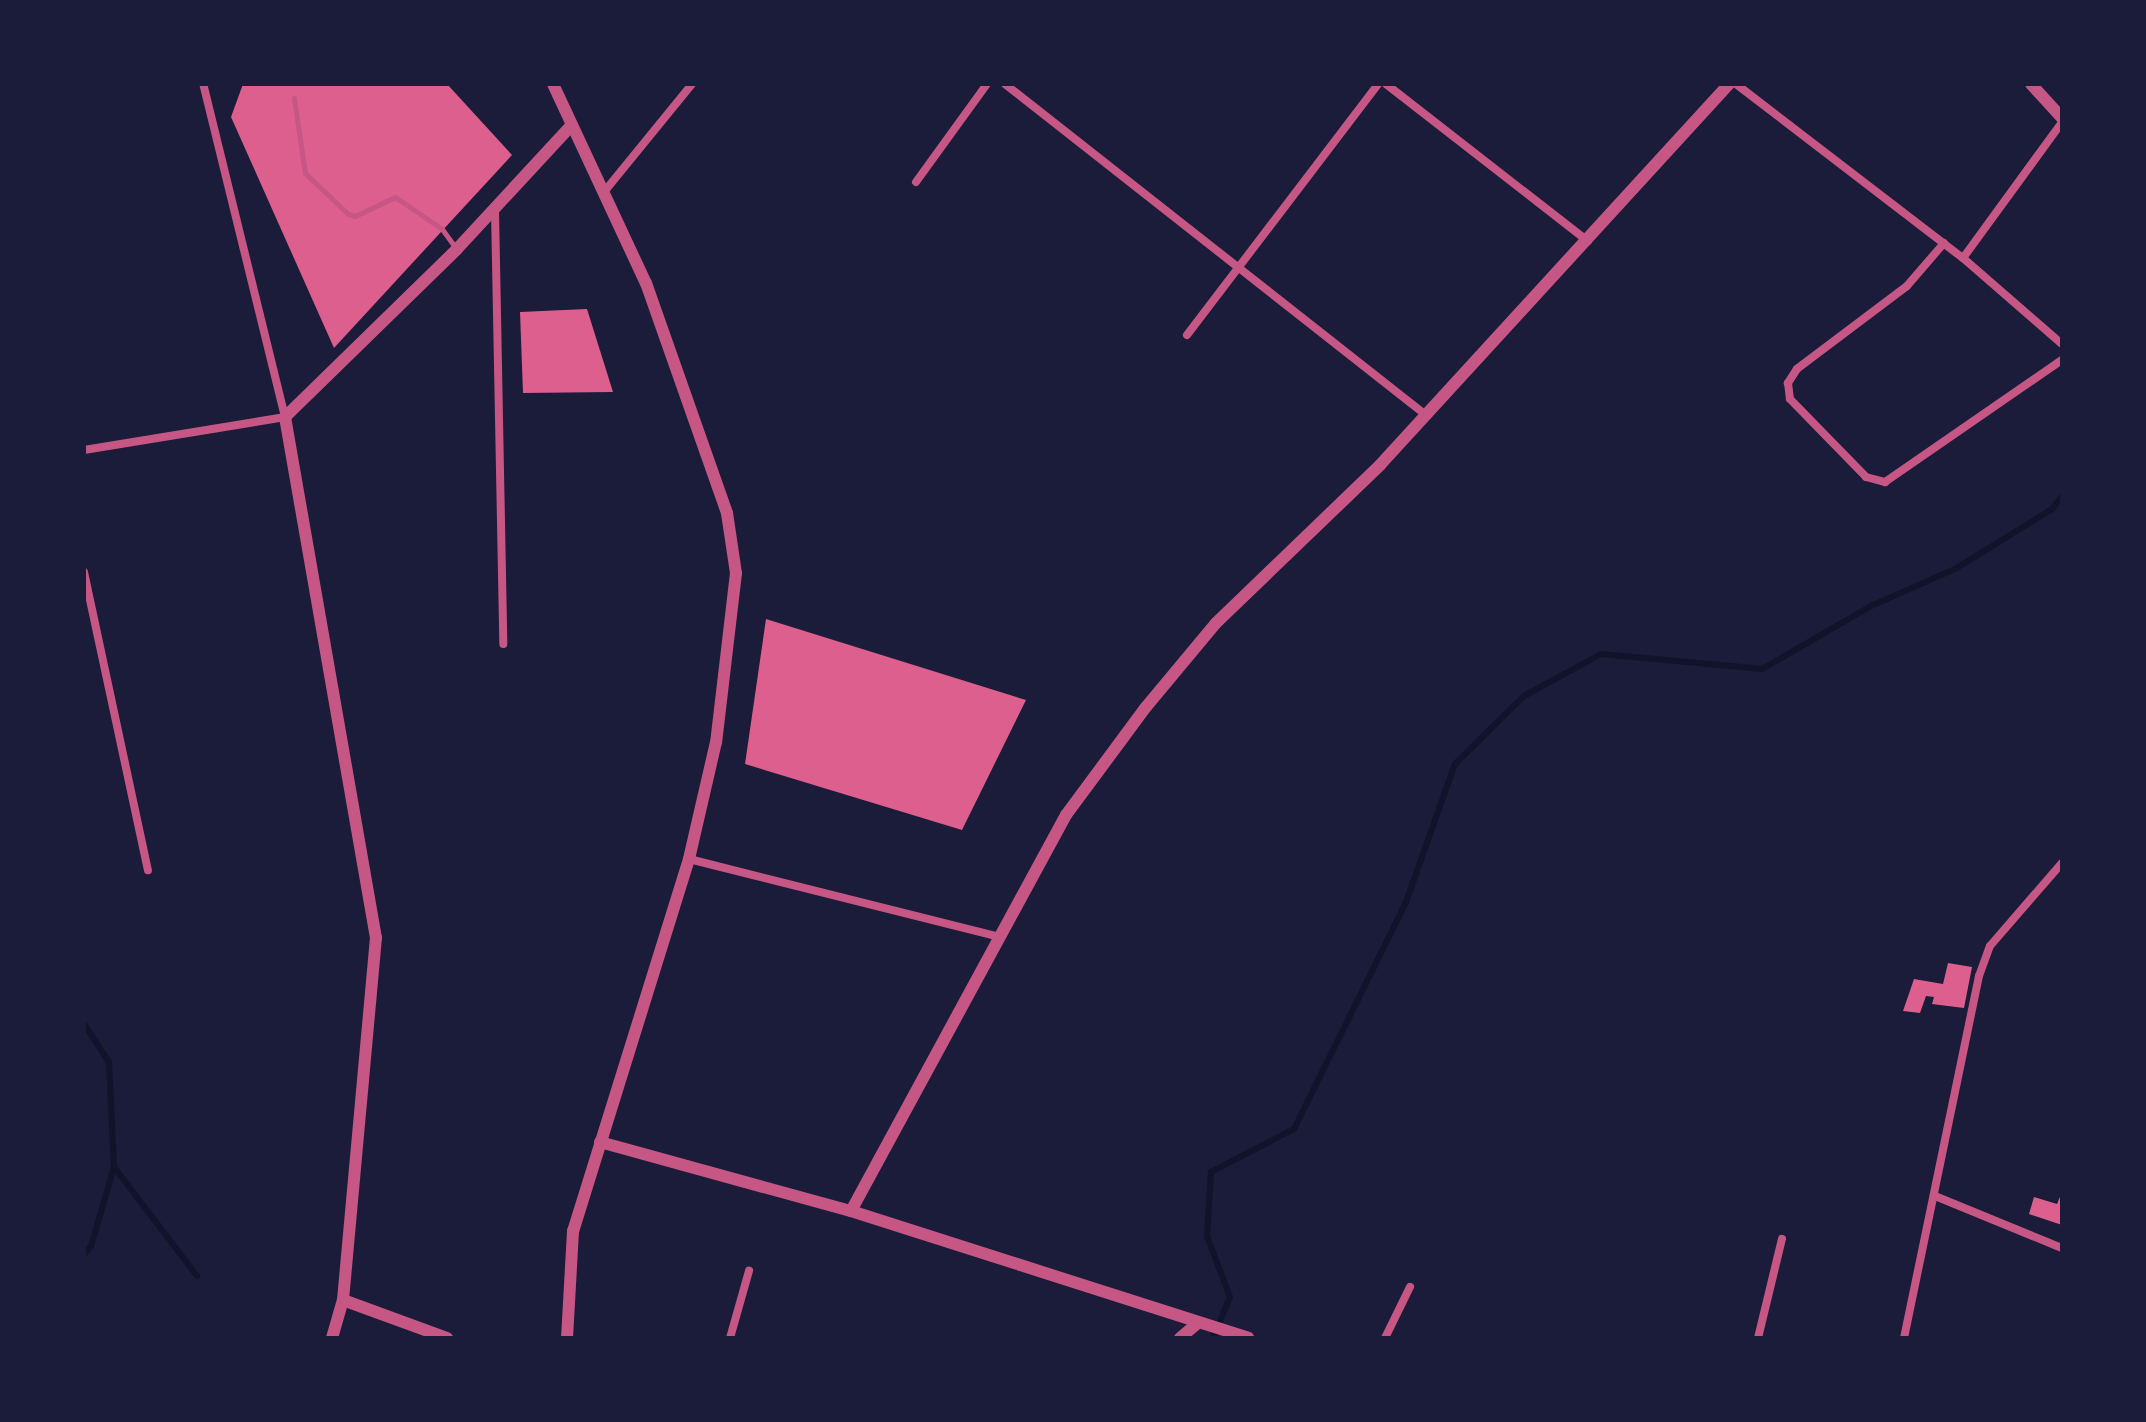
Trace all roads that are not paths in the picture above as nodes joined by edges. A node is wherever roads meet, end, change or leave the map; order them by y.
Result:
1 (203, 84) edge
2 (553, 84) edge
3 (692, 84) edge
4 (987, 84) edge
5 (1005, 84) edge
6 (1378, 84) edge
7 (1386, 84) edge
8 (1729, 84) edge
9 (1736, 84) edge
10 (2031, 84) edge
11 (294, 98) dead end
12 (2062, 120) edge
13 (570, 127) junction
14 (916, 182) dead end
15 (604, 192) junction
16 (495, 209) junction
17 (1588, 241) junction
18 (1944, 243) junction
19 (457, 249) junction
20 (1963, 258) junction
21 (1235, 266) junction
22 (1187, 335) dead end
23 (2062, 344) edge
24 (2062, 360) edge
25 (1426, 415) junction
26 (285, 417) junction
27 (84, 450) edge
28 (84, 572) edge
29 (503, 644) dead end
30 (689, 859) junction
31 (2062, 863) edge
32 (148, 870) dead end
33 (996, 936) junction
34 (600, 1142) junction
35 (1935, 1196) junction
36 (851, 1211) junction
37 (1782, 1239) dead end
38 (2062, 1248) edge
39 (749, 1271) dead end
40 (1410, 1287) dead end
41 (343, 1300) junction
42 (1202, 1325) junction
43 (1246, 1337) edge
44 (332, 1338) edge
45 (447, 1338) edge
46 (567, 1338) edge
47 (730, 1338) edge
48 (1180, 1338) edge
49 (1385, 1338) edge
50 (1758, 1338) edge
51 (1904, 1338) edge

1 - 26 street
2 - 13 street
3 - 15 street
4 - 14 street
5 - 21 street
6 - 21 street
7 - 17 street
8 - 17 street
9 - 18 street
10 - 12 street
11 - 19 lane
12 - 20 street
13 - 15 street
13 - 16 street
15 - 30 street
16 - 19 street
16 - 29 street
17 - 25 street
18 - 20 street
18 - 24 street
19 - 26 street
20 - 23 street
21 - 22 street
21 - 25 street
25 - 33 street
26 - 27 street
26 - 41 street
28 - 32 street
30 - 33 street
30 - 34 street
31 - 35 street
33 - 36 street
34 - 36 street
34 - 46 street
35 - 38 street
35 - 51 street
36 - 42 street
37 - 50 street
39 - 47 street
40 - 49 street
41 - 44 street
41 - 45 street
42 - 43 street
42 - 48 street

